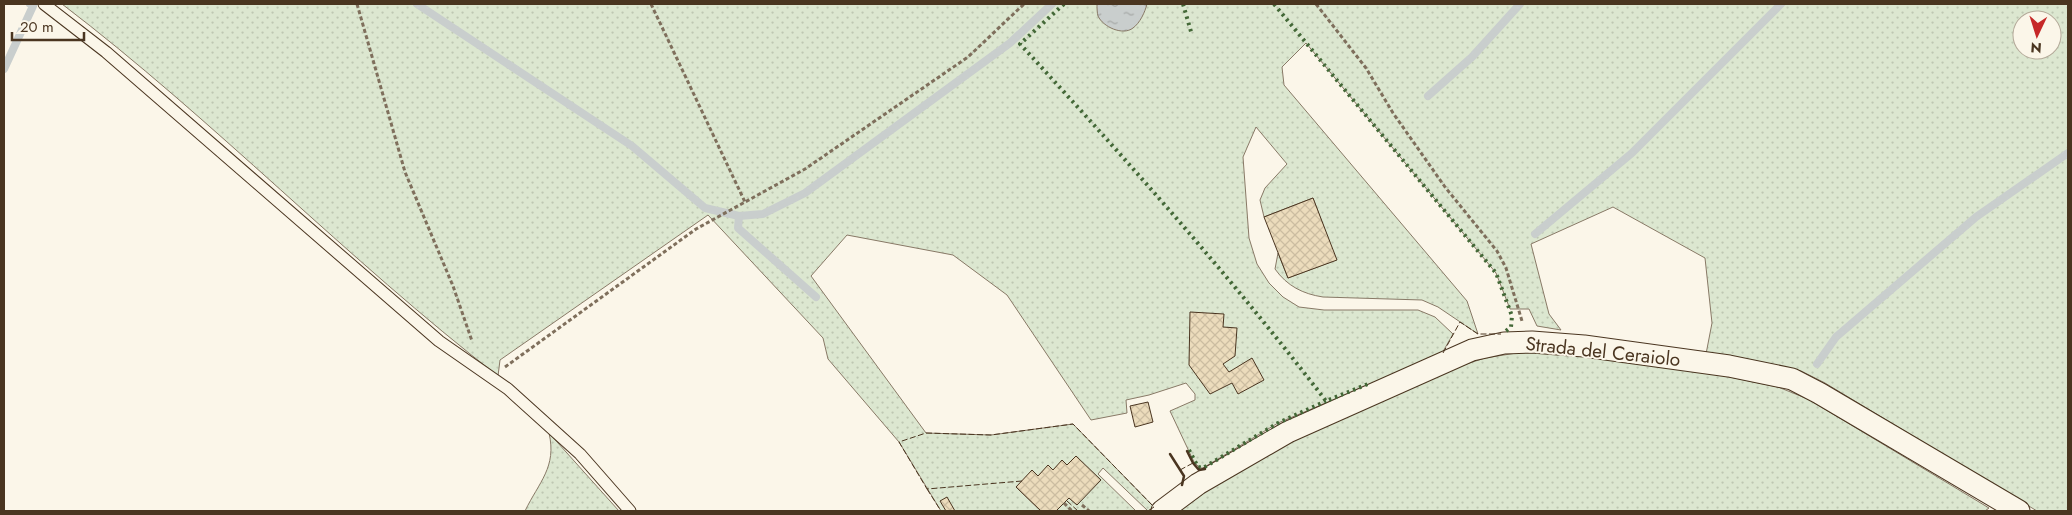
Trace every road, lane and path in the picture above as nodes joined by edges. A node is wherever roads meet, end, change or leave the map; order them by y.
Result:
1 (44, 4) edge
2 (357, 4) edge
3 (651, 4) edge
4 (1024, 4) edge
5 (1316, 4) edge
6 (745, 202) junction
7 (1532, 342) junction
8 (482, 370) junction
9 (503, 385) junction
10 (1064, 503) dead end
11 (1082, 505) dead end
12 (630, 511) edge
13 (1072, 511) edge
14 (1089, 511) edge
15 (1162, 511) edge
16 (2019, 511) edge

1 - 8 lane
2 - 8 path
3 - 6 path
4 - 6 path
5 - 7 path
6 - 9 path
7 - 15 street, Strada del Ceraiolo
7 - 16 street, Strada del Ceraiolo
8 - 9 lane
9 - 12 lane
10 - 13 path
11 - 14 path

